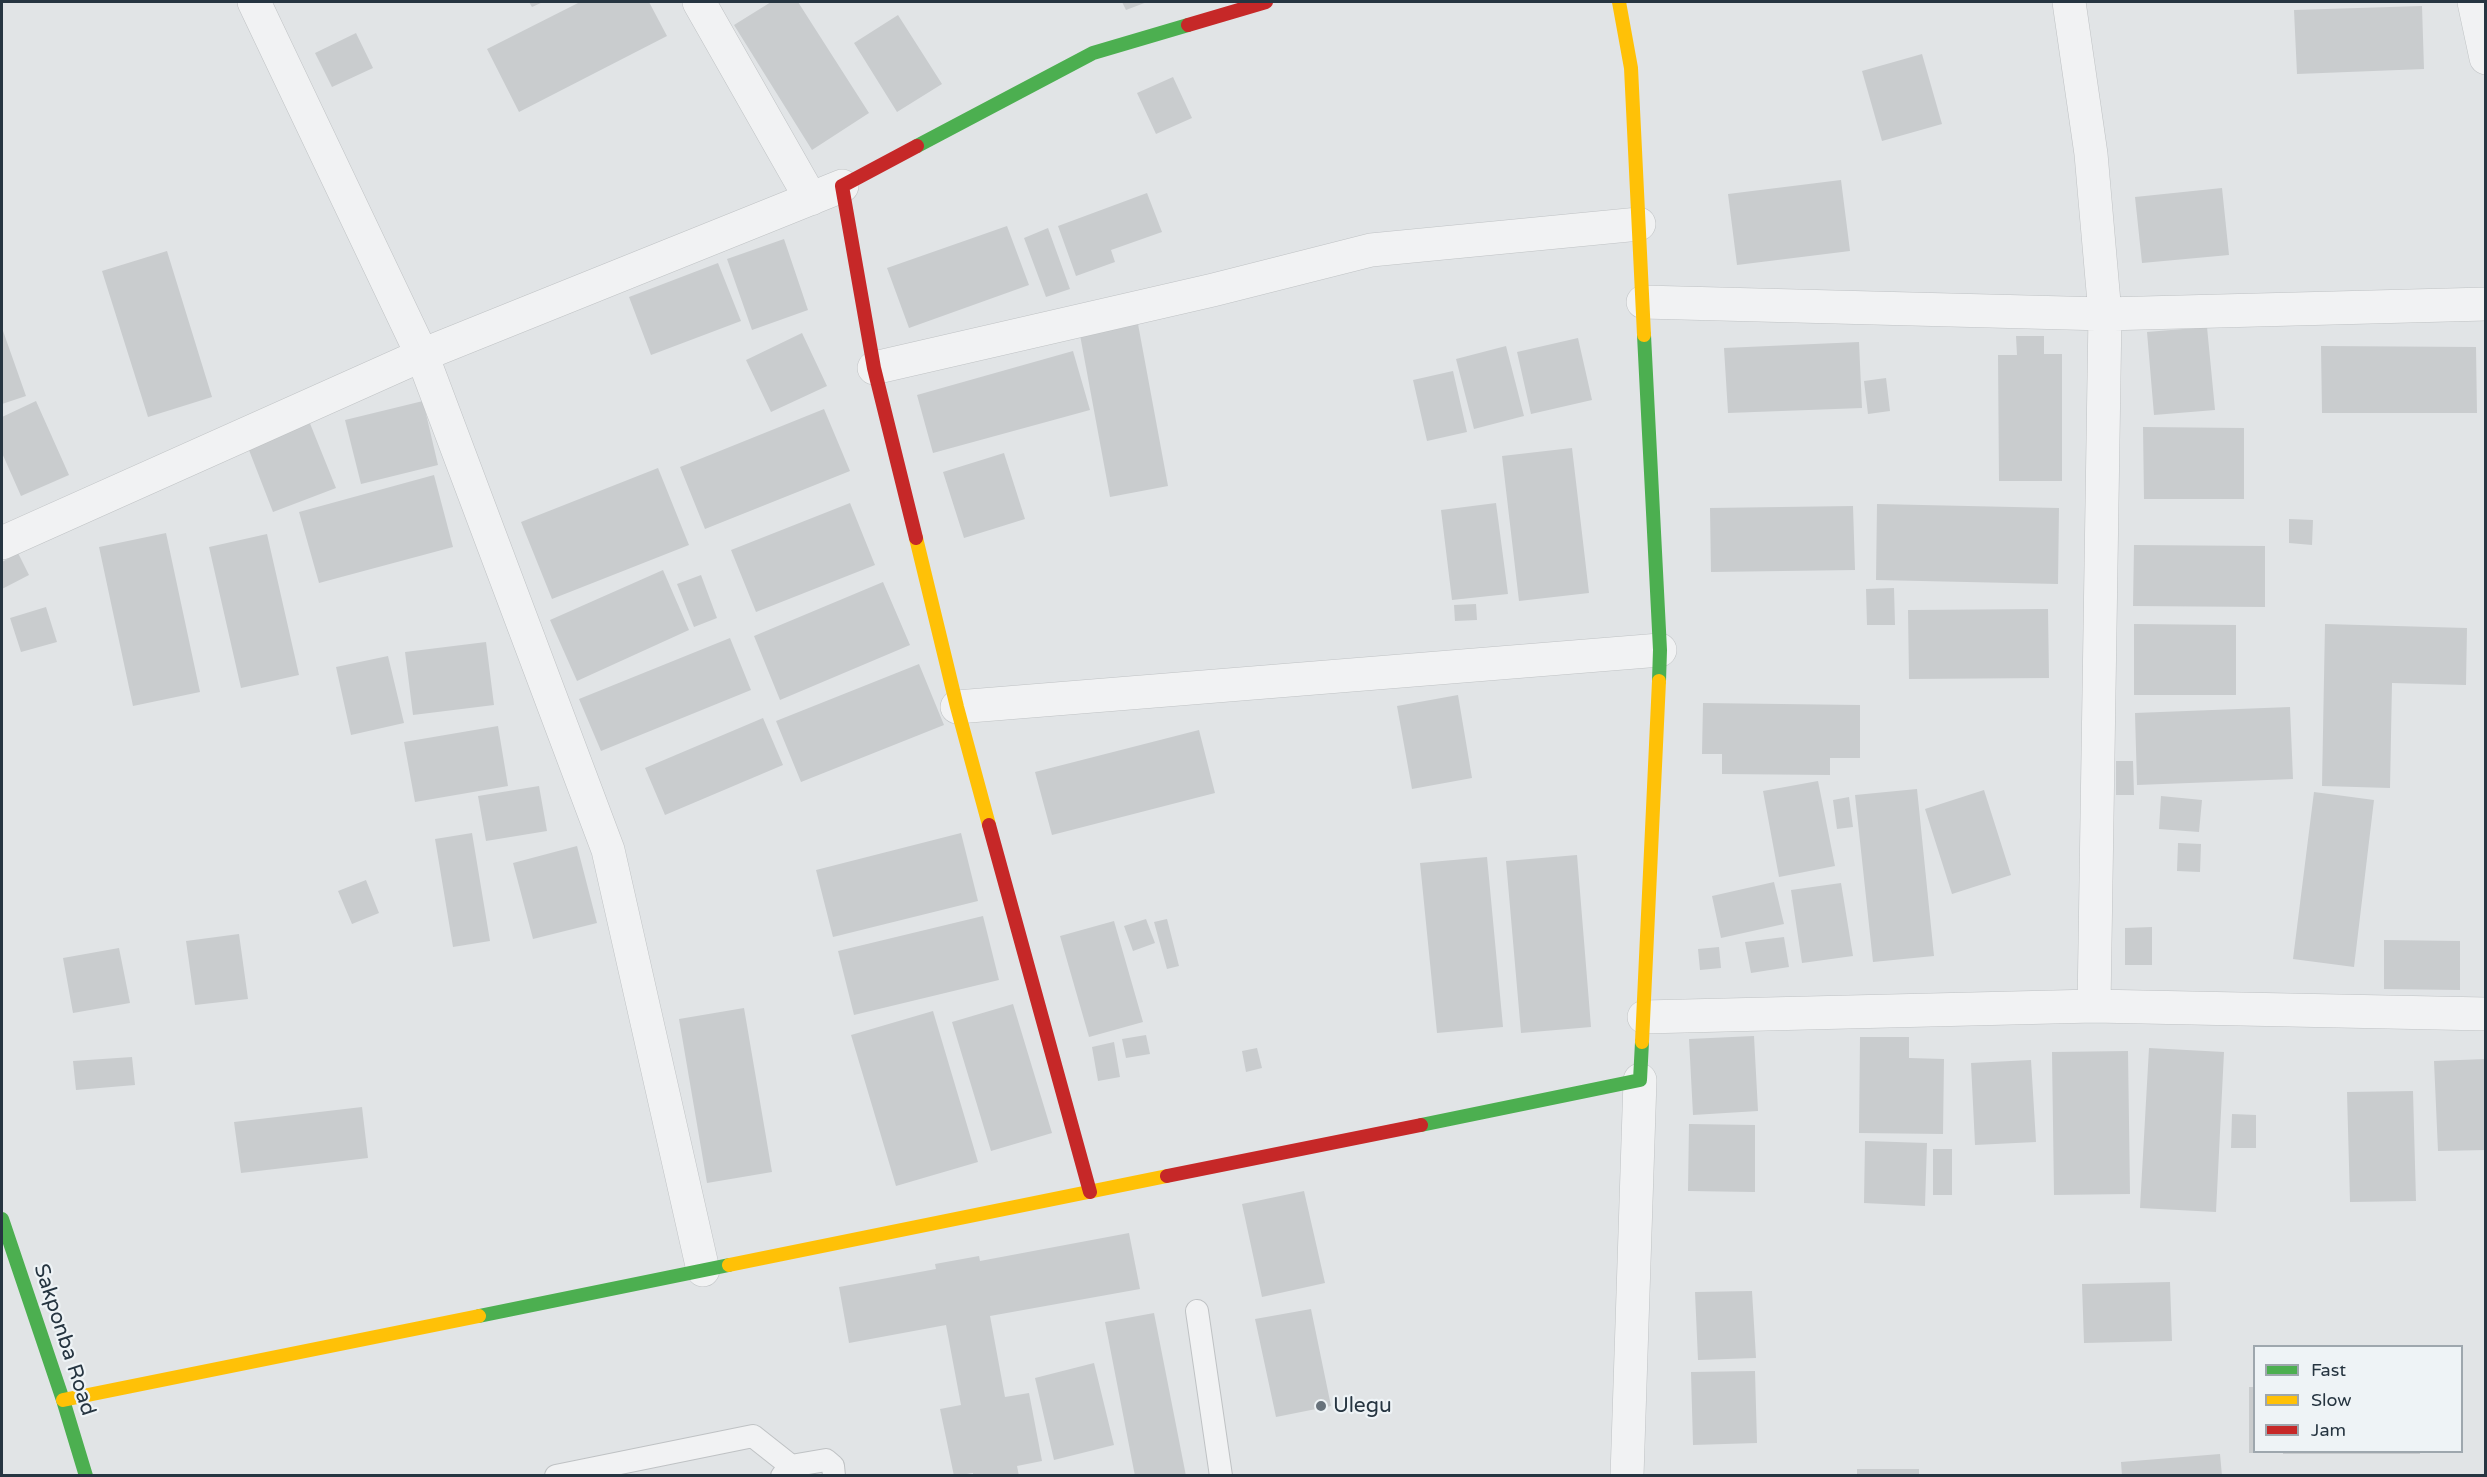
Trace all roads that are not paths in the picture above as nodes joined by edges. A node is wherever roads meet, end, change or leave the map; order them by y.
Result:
1 (254, 2) edge
2 (699, 2) edge
3 (1266, 2) edge
4 (1620, 2) edge
5 (2069, 2) edge
6 (2474, 2) edge
7 (2486, 58) edge
8 (842, 186) junction
9 (811, 199) junction
10 (1639, 224) junction
11 (1643, 302) junction
12 (2486, 304) edge
13 (2105, 314) junction
14 (422, 355) junction
15 (874, 368) junction
16 (2, 543) edge
17 (1660, 650) junction
18 (957, 707) junction
19 (2094, 1005) junction
20 (2486, 1014) edge
21 (1644, 1017) junction
22 (1640, 1080) junction
23 (1090, 1191) junction
24 (2, 1219) edge
25 (703, 1270) junction
26 (1197, 1311) dead end
27 (63, 1400) junction
28 (787, 1471) edge
29 (86, 1476) edge
30 (556, 1476) edge
31 (834, 1476) edge
32 (1221, 1476) edge
33 (1627, 1476) edge

1 - 14 street
2 - 9 street
3 - 8 street
4 - 10 street
5 - 13 street
6 - 7 street
8 - 9 street
8 - 15 street
9 - 14 street
10 - 11 street
10 - 15 street
11 - 13 street
11 - 17 street
12 - 13 street
13 - 19 street
14 - 16 street
14 - 25 street
15 - 18 street
17 - 18 street
17 - 21 street
18 - 23 street
19 - 20 street
19 - 21 street
21 - 22 street
22 - 23 street
22 - 33 street
23 - 25 street
24 - 27 street, Sakponba Road
25 - 27 street
26 - 32 lane
27 - 29 street, Sakponba Road
28 - 30 lane
28 - 31 lane

